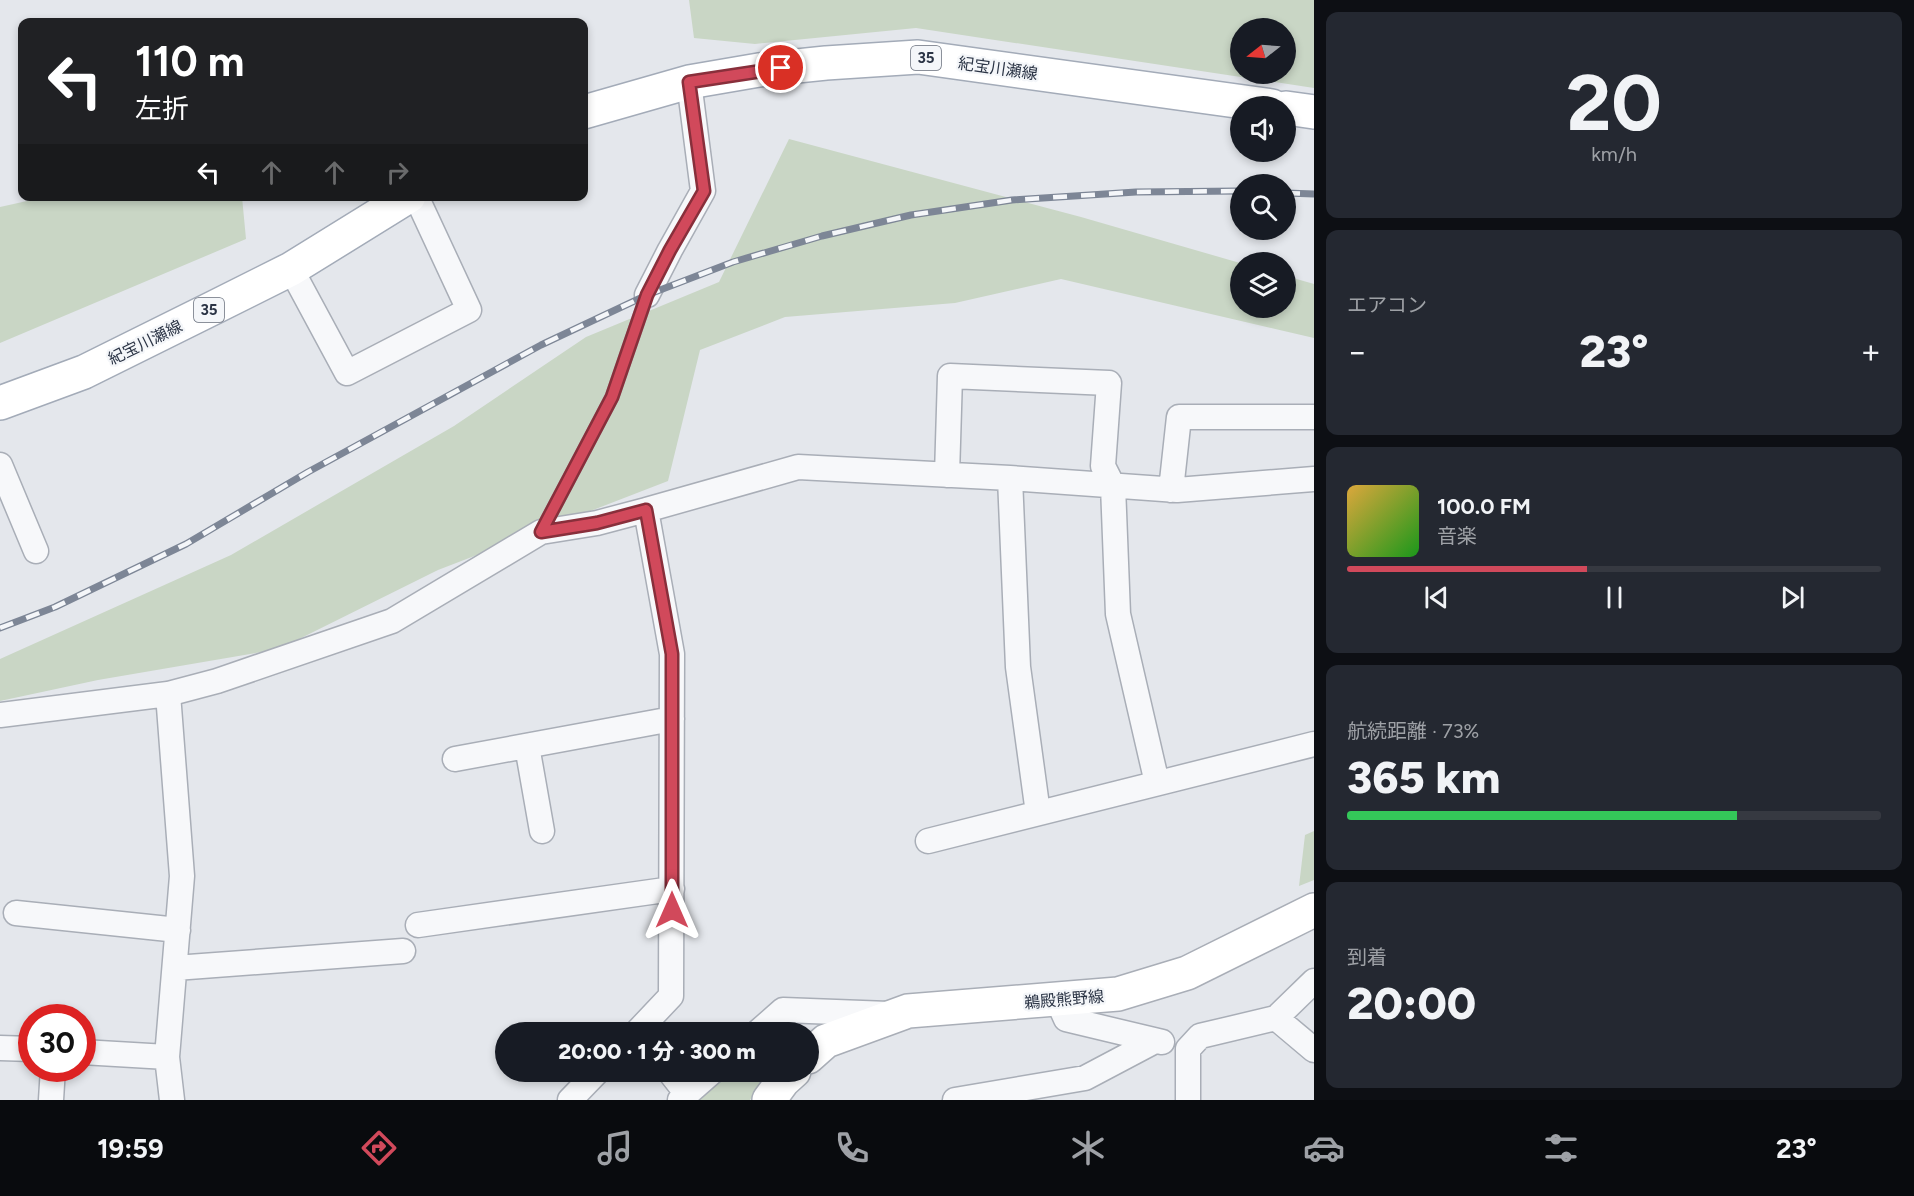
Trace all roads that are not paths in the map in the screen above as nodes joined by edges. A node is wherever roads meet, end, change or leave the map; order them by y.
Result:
1 (689, 82) junction
2 (1230, 100) edge
3 (1296, 109) edge
4 (588, 111) edge
5 (1314, 112) edge
6 (401, 201) edge
7 (418, 201) edge
8 (291, 269) junction
9 (647, 295) joint
10 (0, 403) edge
11 (1314, 417) edge
12 (0, 465) edge
13 (947, 475) junction
14 (1010, 478) junction
15 (1314, 479) edge
16 (1113, 486) junction
17 (1171, 490) junction
18 (646, 510) junction
19 (541, 532) junction
20 (36, 552) dead end
21 (168, 694) junction
22 (0, 715) edge
23 (672, 718) junction
24 (1314, 744) edge
25 (527, 746) junction
26 (455, 759) dead end
27 (1157, 783) junction
28 (1038, 813) junction
29 (542, 831) dead end
30 (928, 841) dead end
31 (672, 889) junction
32 (1314, 910) edge
33 (16, 913) dead end
34 (418, 925) dead end
35 (178, 930) junction
36 (403, 951) dead end
37 (175, 968) junction
38 (1314, 981) edge
39 (1057, 999) junction
40 (901, 1014) junction
41 (1276, 1018) junction
42 (647, 1022) edge
43 (769, 1022) edge
44 (1155, 1041) junction
45 (819, 1047) edge
46 (0, 1048) edge
47 (18, 1049) edge
48 (1188, 1049) junction
49 (1314, 1050) edge
50 (96, 1053) edge
51 (168, 1057) junction
52 (52, 1082) edge
53 (587, 1082) edge
54 (675, 1082) edge
55 (701, 1082) edge
56 (782, 1082) edge
57 (684, 1097) edge
58 (51, 1100) edge
59 (172, 1100) edge
60 (570, 1100) edge
61 (769, 1100) edge
62 (955, 1100) edge
63 (1188, 1100) edge

1 - 2 main road, 紀宝川瀬線 / 35
1 - 4 main road, 紀宝川瀬線 / 35
1 - 9 street
3 - 5 main road
6 - 8 main road, 紀宝川瀬線 / 35
7 - 8 street
8 - 10 main road, 紀宝川瀬線 / 35
9 - 19 lane
11 - 17 street
12 - 20 street
13 - 14 street
13 - 16 street
13 - 18 street
14 - 16 street
14 - 28 street
15 - 17 street
16 - 17 street
16 - 27 street
18 - 19 street
18 - 23 street
19 - 21 street
21 - 22 street
21 - 35 street
23 - 25 street
23 - 31 street
24 - 27 street
25 - 26 street
25 - 29 street
27 - 28 street
28 - 30 street
31 - 34 street
31 - 42 street
32 - 39 main road, 鵜殿熊野線
33 - 35 street
35 - 37 street
36 - 37 street
37 - 51 street
38 - 41 street
39 - 40 main road, 鵜殿熊野線
39 - 44 street
40 - 43 street
40 - 45 main road, 鵜殿熊野線
41 - 48 street
41 - 49 street
44 - 48 street
44 - 62 street
46 - 47 street
48 - 63 street
50 - 51 street
51 - 59 street
52 - 58 street
53 - 60 street
54 - 57 street
55 - 57 street
56 - 61 main road

